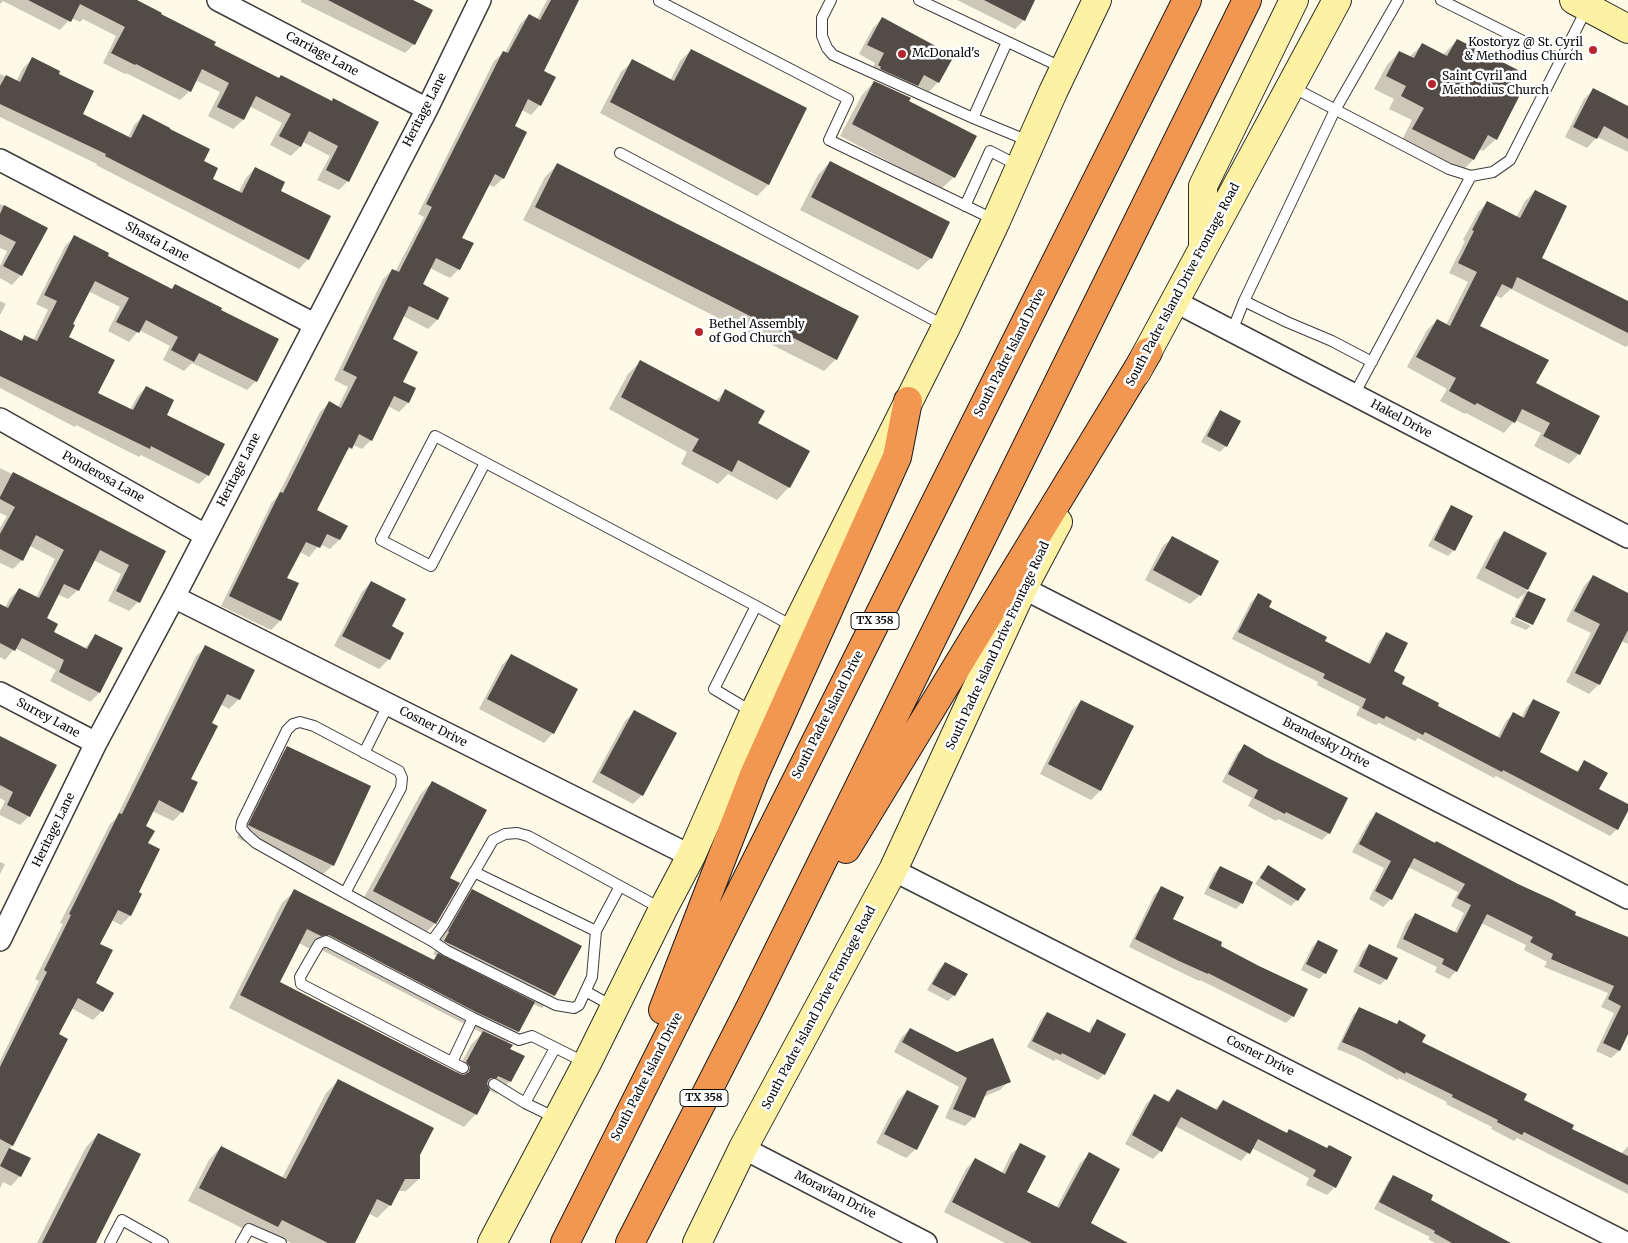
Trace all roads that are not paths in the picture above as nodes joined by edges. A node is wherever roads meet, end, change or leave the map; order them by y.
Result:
1 (218, 0) edge
2 (480, 0) edge
3 (831, 0) edge
4 (919, 0) edge
5 (1097, 0) edge
6 (1186, 0) edge
7 (1247, 0) edge
8 (1294, 0) edge
9 (1337, 0) edge
10 (1398, 0) edge
11 (1440, 0) edge
12 (659, 1) dead end
13 (1580, 4) edge
14 (1628, 29) edge
15 (1007, 42) junction
16 (1561, 60) junction
17 (1064, 68) junction
18 (1290, 86) junction
19 (426, 109) junction
20 (1334, 110) junction
21 (973, 118) junction
22 (1032, 142) junction
23 (620, 154) dead end
24 (0, 160) edge
25 (1020, 167) junction
26 (1471, 176) junction
27 (965, 206) junction
28 (996, 221) junction
29 (1204, 246) junction
30 (1174, 301) junction
31 (1244, 301) junction
32 (314, 324) junction
33 (946, 327) junction
34 (1232, 331) junction
35 (1148, 352) junction
36 (1372, 362) junction
37 (1354, 395) junction
38 (908, 401) junction
39 (0, 419) edge
40 (485, 463) junction
41 (205, 535) junction
42 (1628, 537) edge
43 (1023, 588) junction
44 (174, 598) junction
45 (756, 606) junction
46 (795, 628) junction
47 (0, 693) edge
48 (388, 705) junction
49 (754, 713) junction
50 (96, 743) junction
51 (364, 752) junction
52 (691, 856) junction
53 (894, 870) junction
54 (474, 872) junction
55 (620, 886) junction
56 (345, 893) junction
57 (1628, 898) edge
58 (663, 909) junction
59 (596, 932) junction
60 (0, 940) edge
61 (432, 941) junction
62 (587, 992) junction
63 (751, 1006) junction
64 (615, 1007) junction
65 (474, 1018) junction
66 (555, 1048) junction
67 (452, 1062) junction
68 (587, 1063) junction
69 (463, 1068) dead end
70 (494, 1084) dead end
71 (525, 1103) junction
72 (558, 1119) junction
73 (744, 1148) junction
74 (602, 1168) junction
75 (110, 1243) edge
76 (164, 1243) edge
77 (241, 1243) edge
78 (281, 1243) edge
79 (492, 1243) edge
80 (564, 1243) edge
81 (630, 1243) edge
82 (698, 1243) edge
83 (926, 1243) edge
84 (1626, 1243) edge

1 - 19 street, Carriage Lane
2 - 19 street, Heritage Lane
3 - 21 lane
4 - 15 lane
5 - 17 main road
6 - 74 highway, South Padre Island Drive / TX 358
7 - 63 highway, TX 358
8 - 29 main road
9 - 18 main road, South Padre Island Drive Frontage Road
10 - 20 lane
11 - 16 lane
12 - 27 lane
13 - 14 main road
13 - 16 lane
15 - 17 lane
15 - 21 lane
16 - 26 lane
17 - 22 main road
18 - 20 lane
18 - 29 main road, South Padre Island Drive Frontage Road
19 - 32 street, Heritage Lane
20 - 26 lane
20 - 31 lane
21 - 22 lane
22 - 25 main road
23 - 33 lane
24 - 32 street, Shasta Lane
25 - 27 lane
25 - 28 main road
26 - 36 lane
27 - 28 lane
28 - 33 main road
29 - 30 main road, South Padre Island Drive Frontage Road
30 - 34 street, Hakel Drive
30 - 35 main road, South Padre Island Drive Frontage Road
31 - 34 lane
31 - 36 lane
32 - 41 street, Heritage Lane
33 - 38 main road
34 - 37 street, Hakel Drive
35 - 43 main road, South Padre Island Drive Frontage Road
35 - 63 highway
36 - 37 lane
37 - 42 street, Hakel Drive
38 - 46 main road
38 - 74 highway
39 - 41 street, Ponderosa Lane
40 - 40 lane
40 - 45 lane
41 - 44 street, Heritage Lane
43 - 53 main road, South Padre Island Drive Frontage Road
43 - 57 street, Brandesky Drive
44 - 48 street, Cosner Drive
44 - 50 street, Heritage Lane
45 - 46 lane
45 - 49 lane
46 - 49 main road
47 - 50 street, Surrey Lane
48 - 51 lane
48 - 52 street, Cosner Drive
49 - 52 main road
50 - 60 street, Heritage Lane
51 - 56 lane
51 - 56 lane
52 - 58 main road
53 - 73 main road, South Padre Island Drive Frontage Road
53 - 84 street, Cosner Drive
54 - 55 lane
54 - 59 lane
54 - 61 lane
55 - 58 lane
55 - 59 lane
56 - 61 lane
58 - 64 main road
59 - 62 lane
61 - 62 lane
62 - 64 lane
63 - 81 highway, TX 358
64 - 68 main road
65 - 66 lane
65 - 67 lane
65 - 67 lane
66 - 68 lane
66 - 71 lane
67 - 69 lane
68 - 72 main road
70 - 71 lane
71 - 72 lane
72 - 79 main road
73 - 82 main road, South Padre Island Drive Frontage Road
73 - 83 street, Moravian Drive
74 - 80 highway, South Padre Island Drive / TX 358
75 - 76 lane
77 - 78 lane

